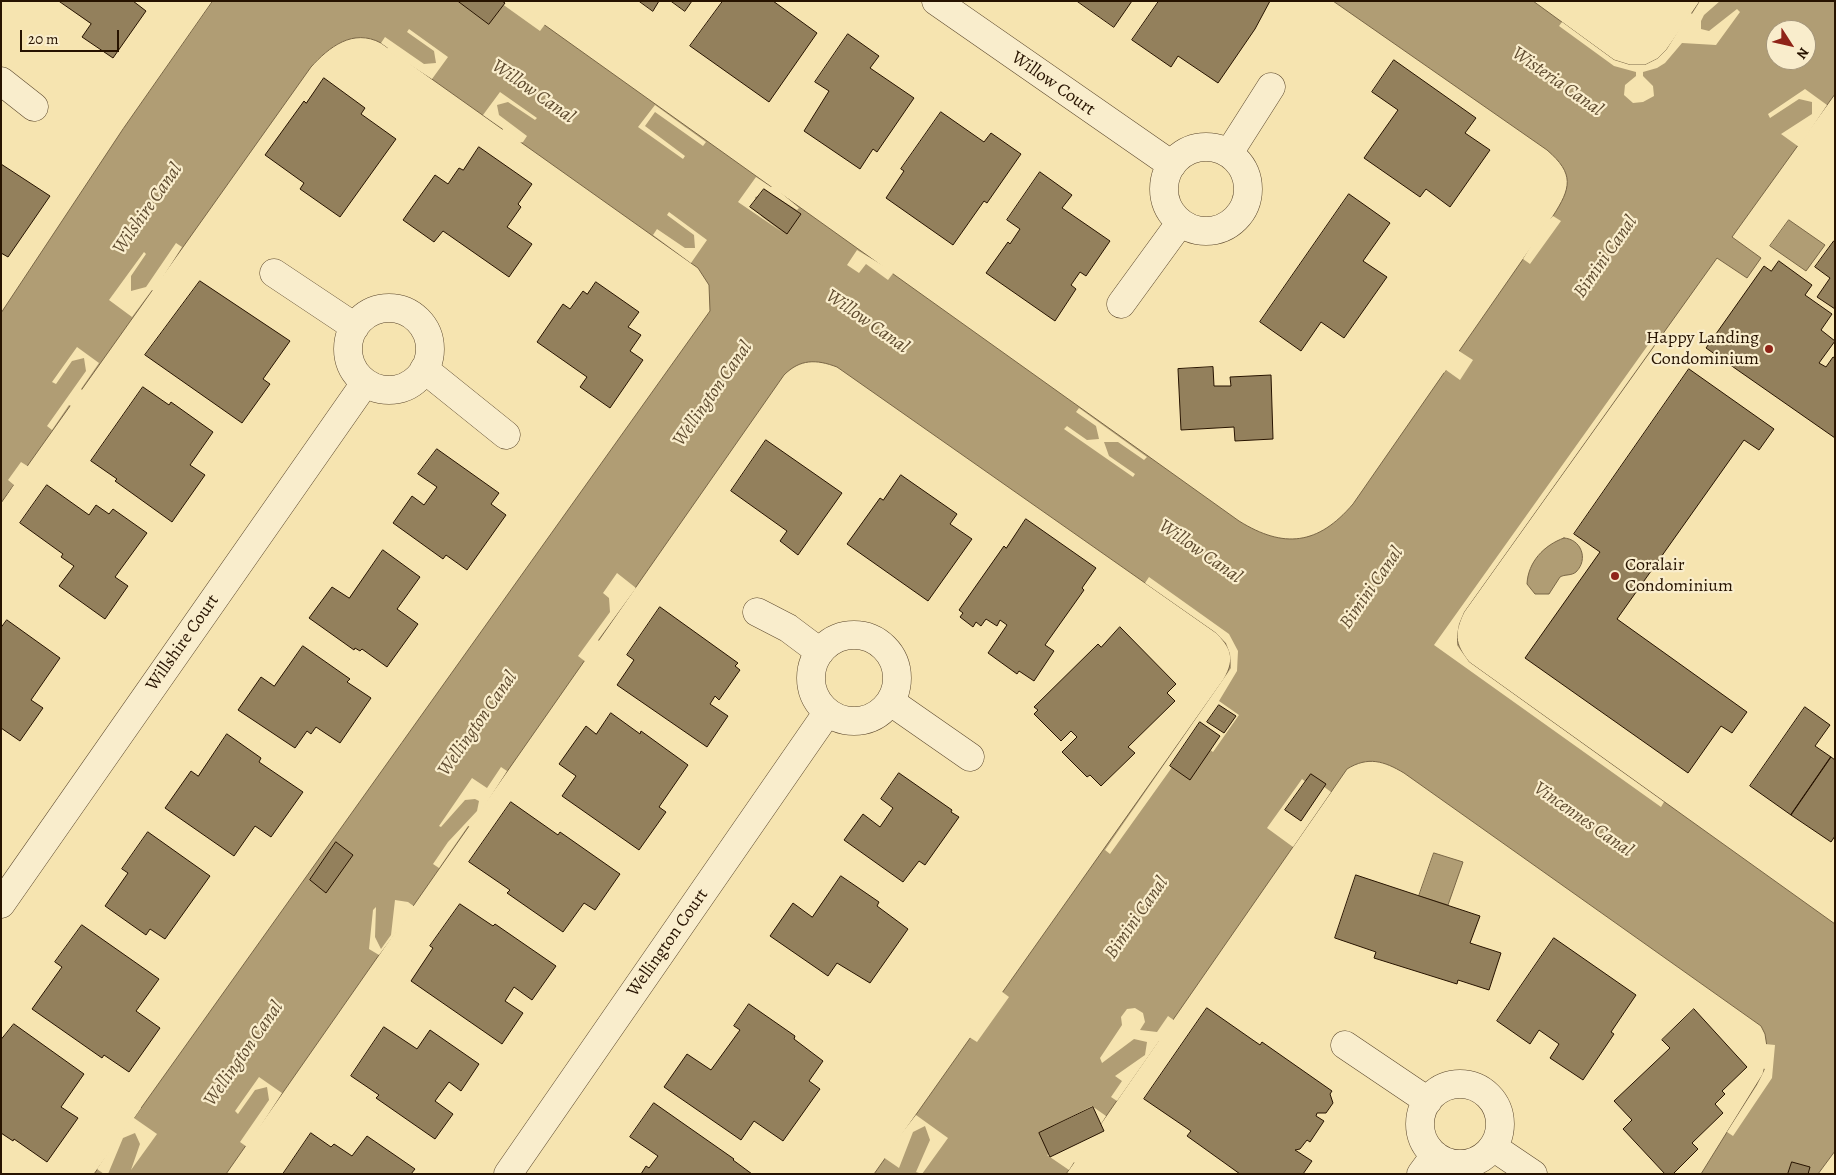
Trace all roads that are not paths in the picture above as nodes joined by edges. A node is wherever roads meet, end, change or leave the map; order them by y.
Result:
1 (936, 1) edge
2 (1, 81) edge
3 (1271, 87) dead end
4 (34, 107) dead end
5 (1229, 153) junction
6 (1172, 165) junction
7 (1180, 223) junction
8 (274, 273) dead end
9 (1121, 304) dead end
10 (355, 327) junction
11 (424, 369) junction
12 (365, 383) junction
13 (506, 435) dead end
14 (757, 612) dead end
15 (820, 652) junction
16 (891, 702) junction
17 (827, 713) junction
18 (970, 757) dead end
19 (1, 904) edge
20 (1346, 1045) dead end
21 (1428, 1101) junction
22 (1493, 1147) junction
23 (1428, 1164) edge
24 (508, 1174) edge
25 (1533, 1174) edge

1 - 6 street, Willow Court
2 - 4 street
3 - 5 street
5 - 6 street
5 - 7 street
6 - 7 street
7 - 9 street
8 - 10 street
10 - 11 street
10 - 12 street
11 - 12 street
11 - 13 street
12 - 19 street, Willshire Court
14 - 15 street
15 - 16 street
15 - 17 street
16 - 17 street
16 - 18 street
17 - 24 street, Wellington Court
20 - 21 street
21 - 22 street
21 - 23 street
22 - 23 street
22 - 25 street

